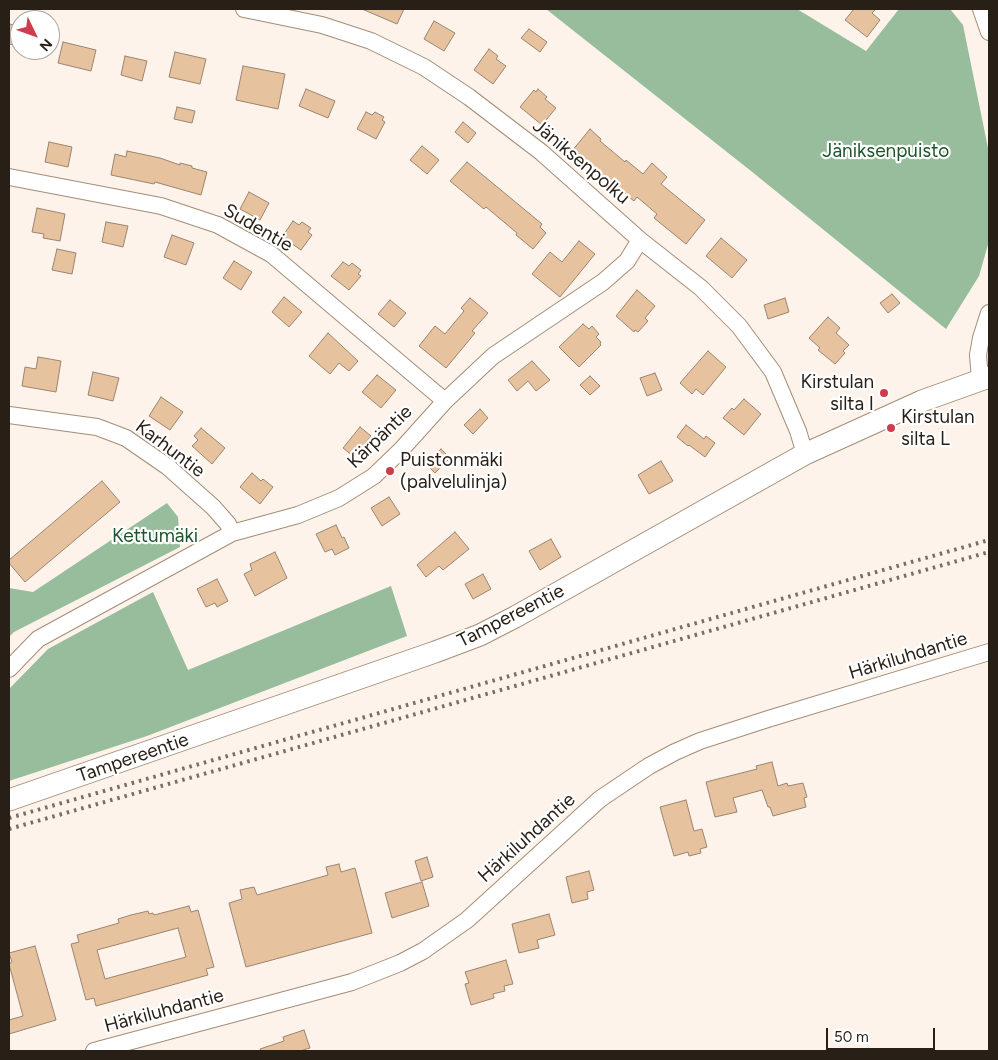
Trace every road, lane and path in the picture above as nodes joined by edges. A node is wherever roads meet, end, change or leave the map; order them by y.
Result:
1 (244, 9) edge
2 (981, 9) edge
3 (989, 32) edge
4 (9, 177) edge
5 (640, 240) junction
6 (989, 313) edge
7 (985, 378) edge
8 (445, 401) junction
9 (9, 415) edge
10 (805, 454) junction
11 (232, 532) junction
12 (989, 652) edge
13 (9, 669) edge
14 (9, 800) edge
15 (94, 1051) edge

1 - 5 street, Jäniksenpolku
2 - 3 street
4 - 8 street, Sudentie
5 - 8 street, Kärpäntie
5 - 10 street, Jäniksenpolku
6 - 7 street
7 - 10 main road, Tampereentie
8 - 11 street, Kärpäntie
9 - 11 street, Karhuntie
10 - 14 main road, Tampereentie
11 - 13 street, Kärpäntie
12 - 15 street, Härkiluhdantie

